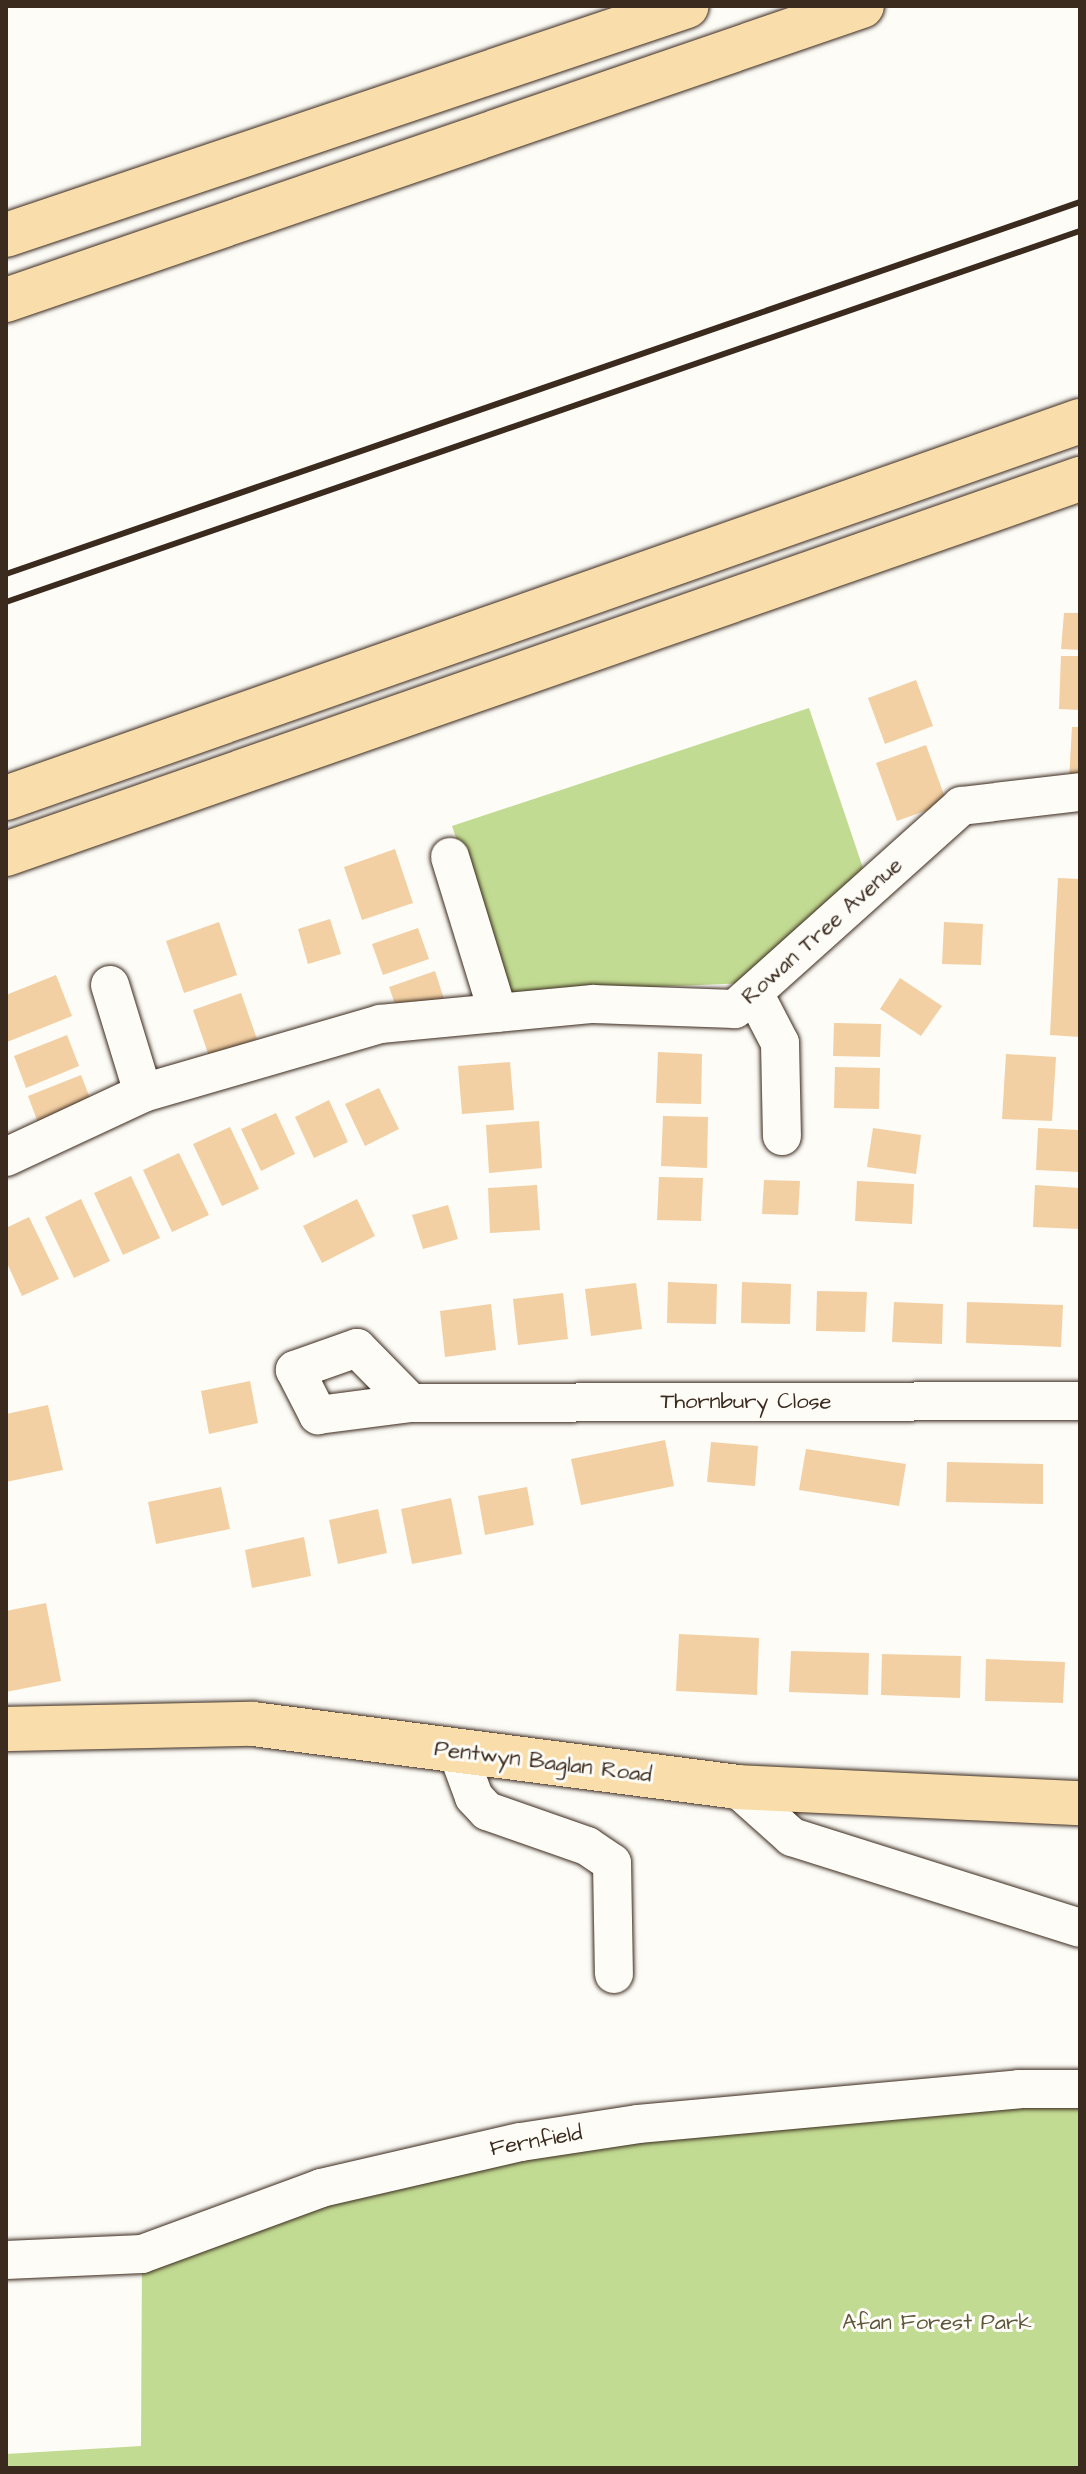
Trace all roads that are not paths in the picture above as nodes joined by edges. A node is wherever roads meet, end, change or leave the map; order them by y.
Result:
1 (687, 6) edge
2 (862, 6) edge
3 (6, 235) edge
4 (6, 300) edge
5 (1080, 421) edge
6 (1080, 479) edge
7 (1080, 792) edge
8 (6, 798) edge
9 (6, 854) edge
10 (450, 857) dead end
11 (110, 985) dead end
12 (754, 993) junction
13 (498, 1013) junction
14 (143, 1093) junction
15 (782, 1136) dead end
16 (6, 1157) edge
17 (1080, 1401) edge
18 (411, 1403) dead end
19 (6, 1729) edge
20 (457, 1751) junction
21 (736, 1787) junction
22 (1080, 1803) edge
23 (1080, 1928) edge
24 (614, 1974) dead end
25 (1080, 2089) edge
26 (6, 2260) edge

1 - 3 main road
2 - 4 main road
5 - 8 main road
6 - 9 main road
7 - 12 street, Rowan Tree Avenue
10 - 13 street
11 - 14 street
12 - 13 street, Rowan Tree Avenue
12 - 15 street
13 - 14 street, Rowan Tree Avenue
14 - 16 street, Rowan Tree Avenue
17 - 18 street, Thornbury Close
19 - 20 main road, Pentwyn Baglan Road
20 - 21 main road, Pentwyn Baglan Road
20 - 24 street
21 - 22 main road, Pentwyn Baglan Road
21 - 23 street
25 - 26 street, Fernfield

